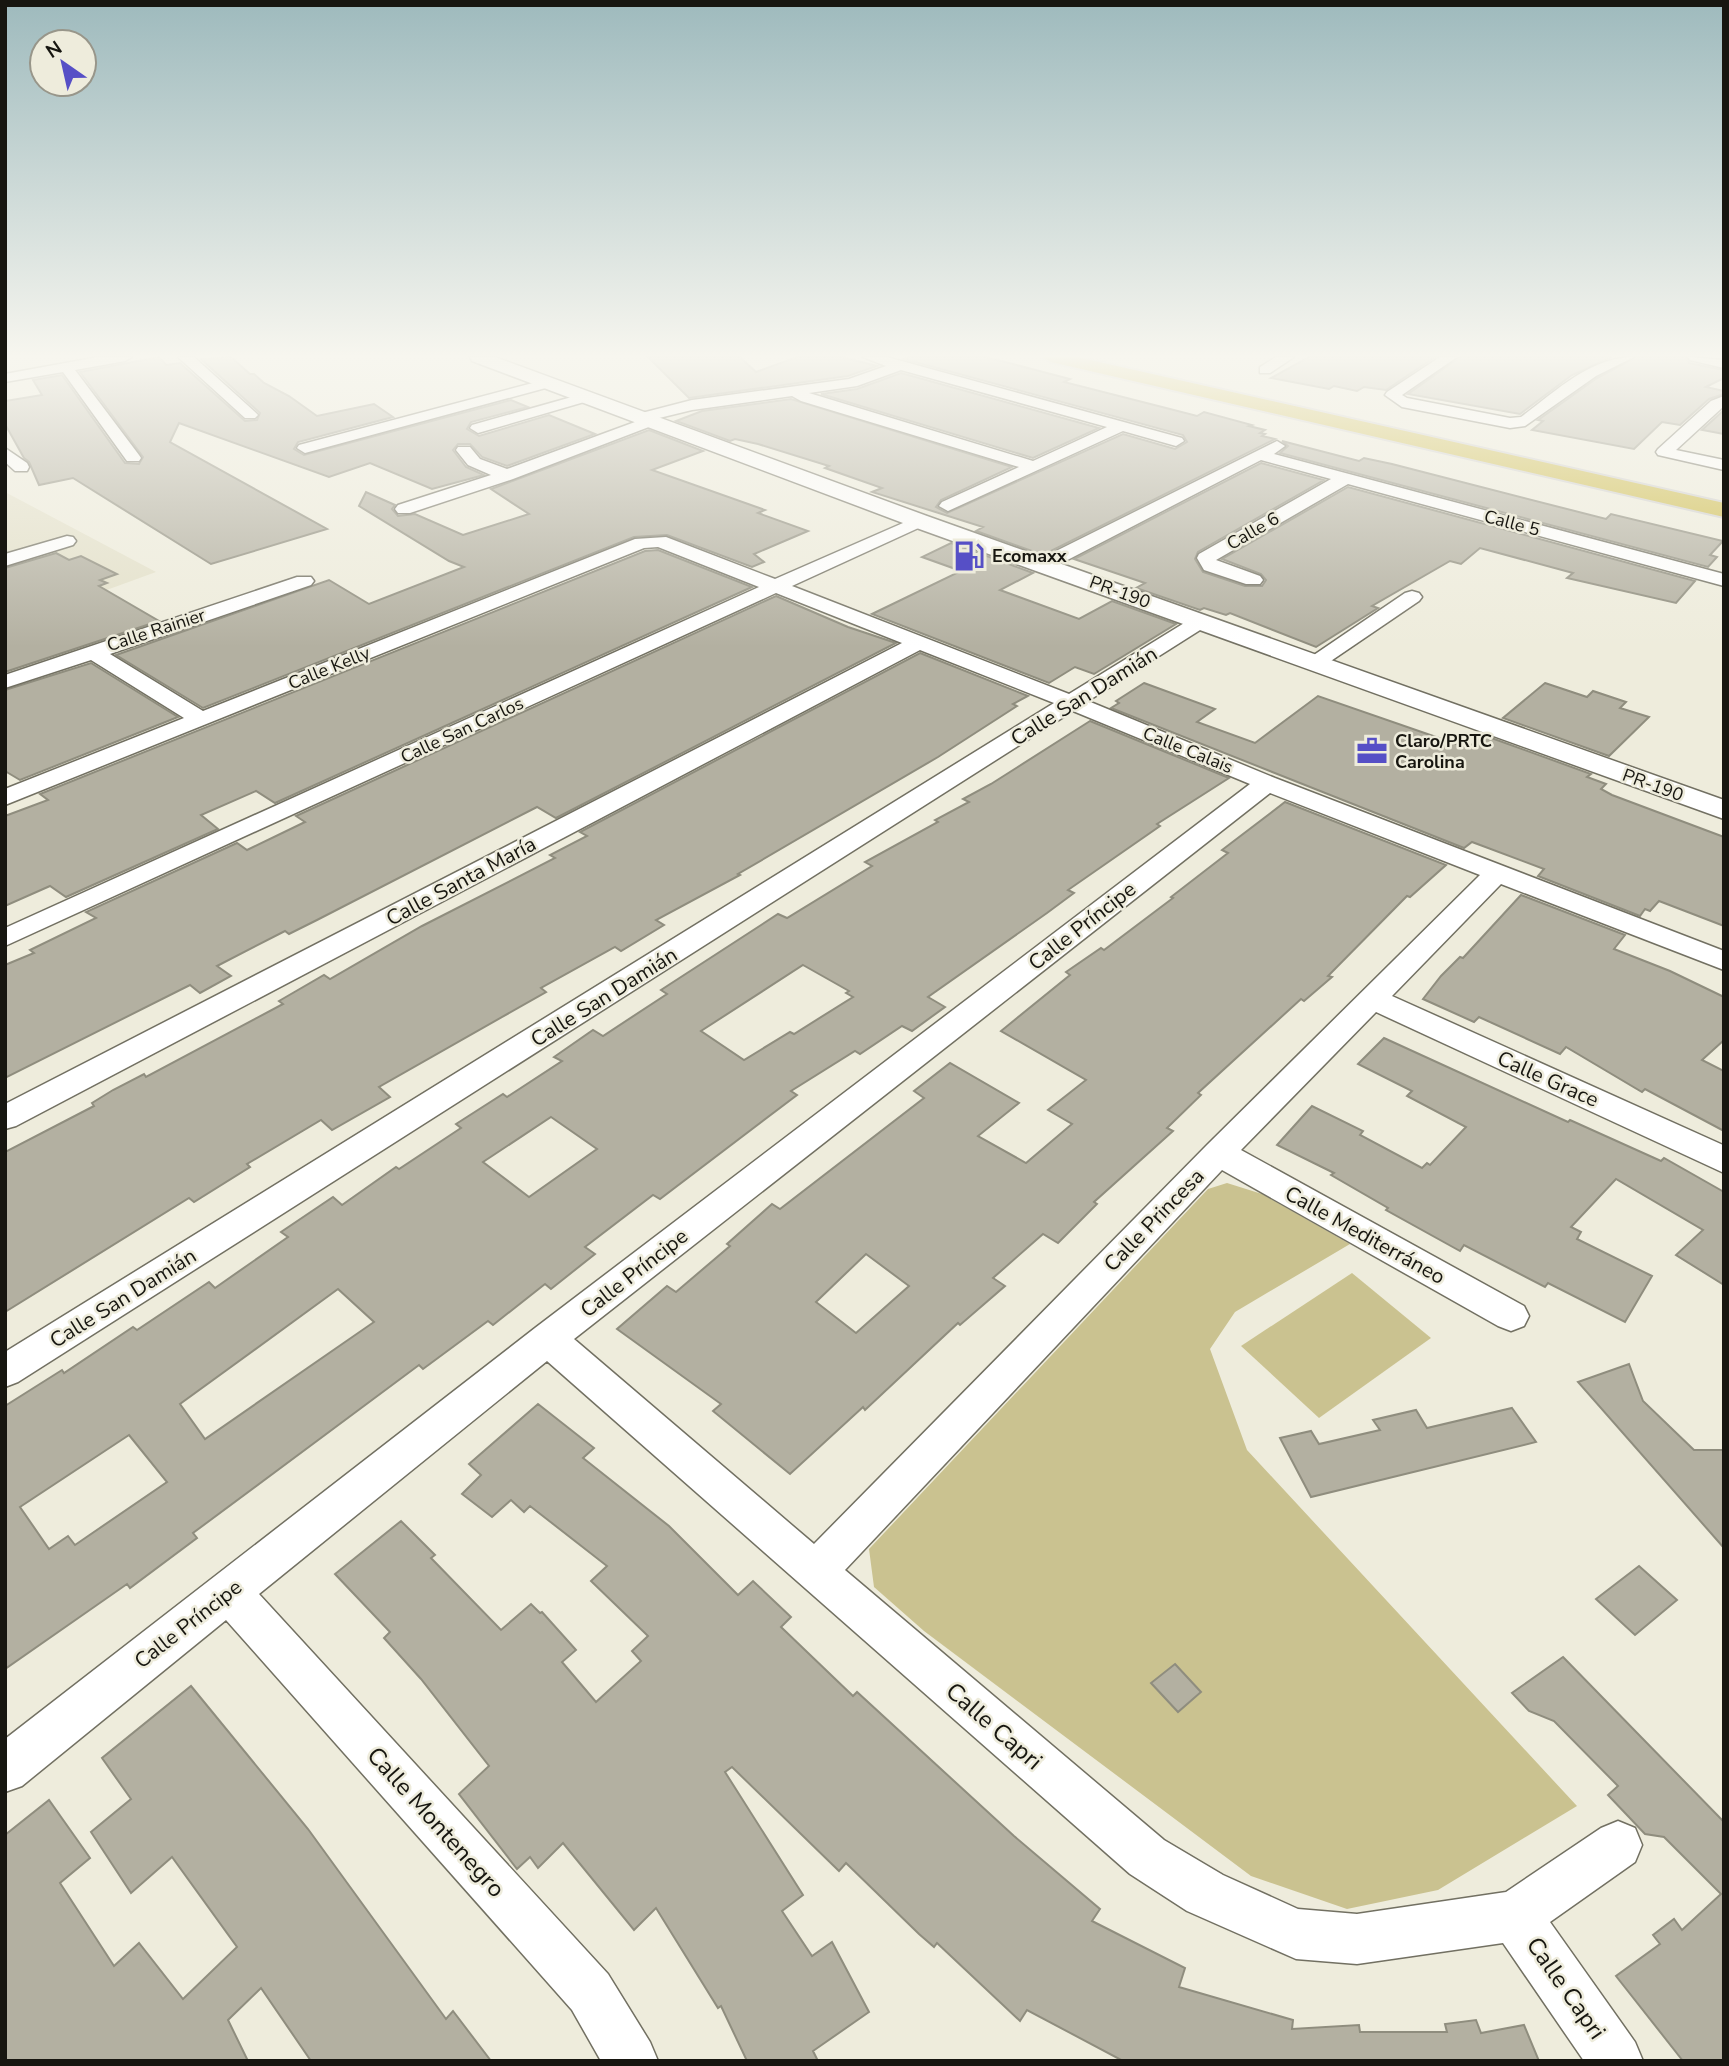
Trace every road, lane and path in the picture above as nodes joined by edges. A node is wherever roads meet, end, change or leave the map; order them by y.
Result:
1 (5, 453) edge
2 (130, 453) edge
3 (467, 453) edge
4 (561, 453) edge
5 (735, 453) edge
6 (991, 453) edge
7 (1061, 453) edge
8 (1263, 453) edge
9 (1475, 453) edge
10 (1543, 453) edge
11 (1671, 453) edge
12 (1260, 455) junction
13 (133, 458) dead end
14 (1724, 464) edge
15 (1033, 466) junction
16 (21, 467) dead end
17 (507, 475) junction
18 (1344, 478) junction
19 (1724, 494) edge
20 (948, 506) dead end
21 (404, 509) dead end
22 (1724, 510) edge
23 (919, 521) junction
24 (653, 540) joint
25 (67, 541) dead end
26 (5, 560) edge
27 (1043, 565) junction
28 (1254, 580) dead end
29 (1723, 580) edge
30 (304, 581) dead end
31 (778, 586) junction
32 (1412, 597) dead end
33 (1201, 621) junction
34 (918, 643) junction
35 (91, 651) junction
36 (1315, 663) junction
37 (5, 682) edge
38 (1073, 703) junction
39 (200, 719) junction
40 (1266, 783) junction
41 (5, 798) edge
42 (1724, 810) edge
43 (1498, 872) junction
44 (5, 938) edge
45 (1724, 961) edge
46 (1371, 998) junction
47 (5, 1118) edge
48 (1219, 1153) junction
49 (1724, 1161) edge
50 (1511, 1316) dead end
51 (548, 1339) junction
52 (5, 1371) edge
53 (815, 1572) junction
54 (229, 1592) junction
55 (5, 1769) edge
56 (1618, 1845) dead end
57 (1515, 1916) junction
58 (631, 2061) edge
59 (1616, 2061) edge

1 - 16 street
2 - 13 street
3 - 17 street
4 - 17 street
5 - 23 street, PR-190 / PR-190
6 - 15 street
7 - 15 street
8 - 12 street
9 - 22 highway
10 - 19 highway
11 - 14 street
12 - 18 street, Calle 5
12 - 27 street
15 - 20 street
17 - 21 street
18 - 28 street, Calle 6
18 - 29 street, Calle 5
23 - 27 street, PR-190 / PR-190
23 - 31 street, Calle San Carlos
24 - 31 street, Calle Calais
24 - 39 street, Calle Kelly
25 - 26 street
27 - 33 street, PR-190 / PR-190
30 - 35 street, Calle Rainier
31 - 34 street, Calle Calais
31 - 44 street, Calle San Carlos
32 - 36 street
33 - 36 street, PR-190 / PR-190
33 - 38 street, Calle San Damián
34 - 38 street, Calle Calais
34 - 47 street, Calle Santa María
35 - 37 street
35 - 39 street, Calle Rainier
36 - 42 street, PR-190 / PR-190
38 - 40 street, Calle Calais
38 - 52 street, Calle San Damián
39 - 41 street, Calle Kelly
40 - 43 street, Calle Calais
40 - 51 street, Calle Príncipe
43 - 45 street, Calle Calais
43 - 46 street, Calle Princesa
46 - 48 street, Calle Princesa
46 - 49 street, Calle Grace
48 - 50 street, Calle Mediterráneo
48 - 53 street, Calle Princesa
51 - 53 street, Calle Capri
51 - 54 street, Calle Príncipe
53 - 57 street, Calle Capri
54 - 55 street, Calle Príncipe
54 - 58 street, Calle Montenegro
56 - 57 street, Calle Capri
57 - 59 street, Calle Capri

